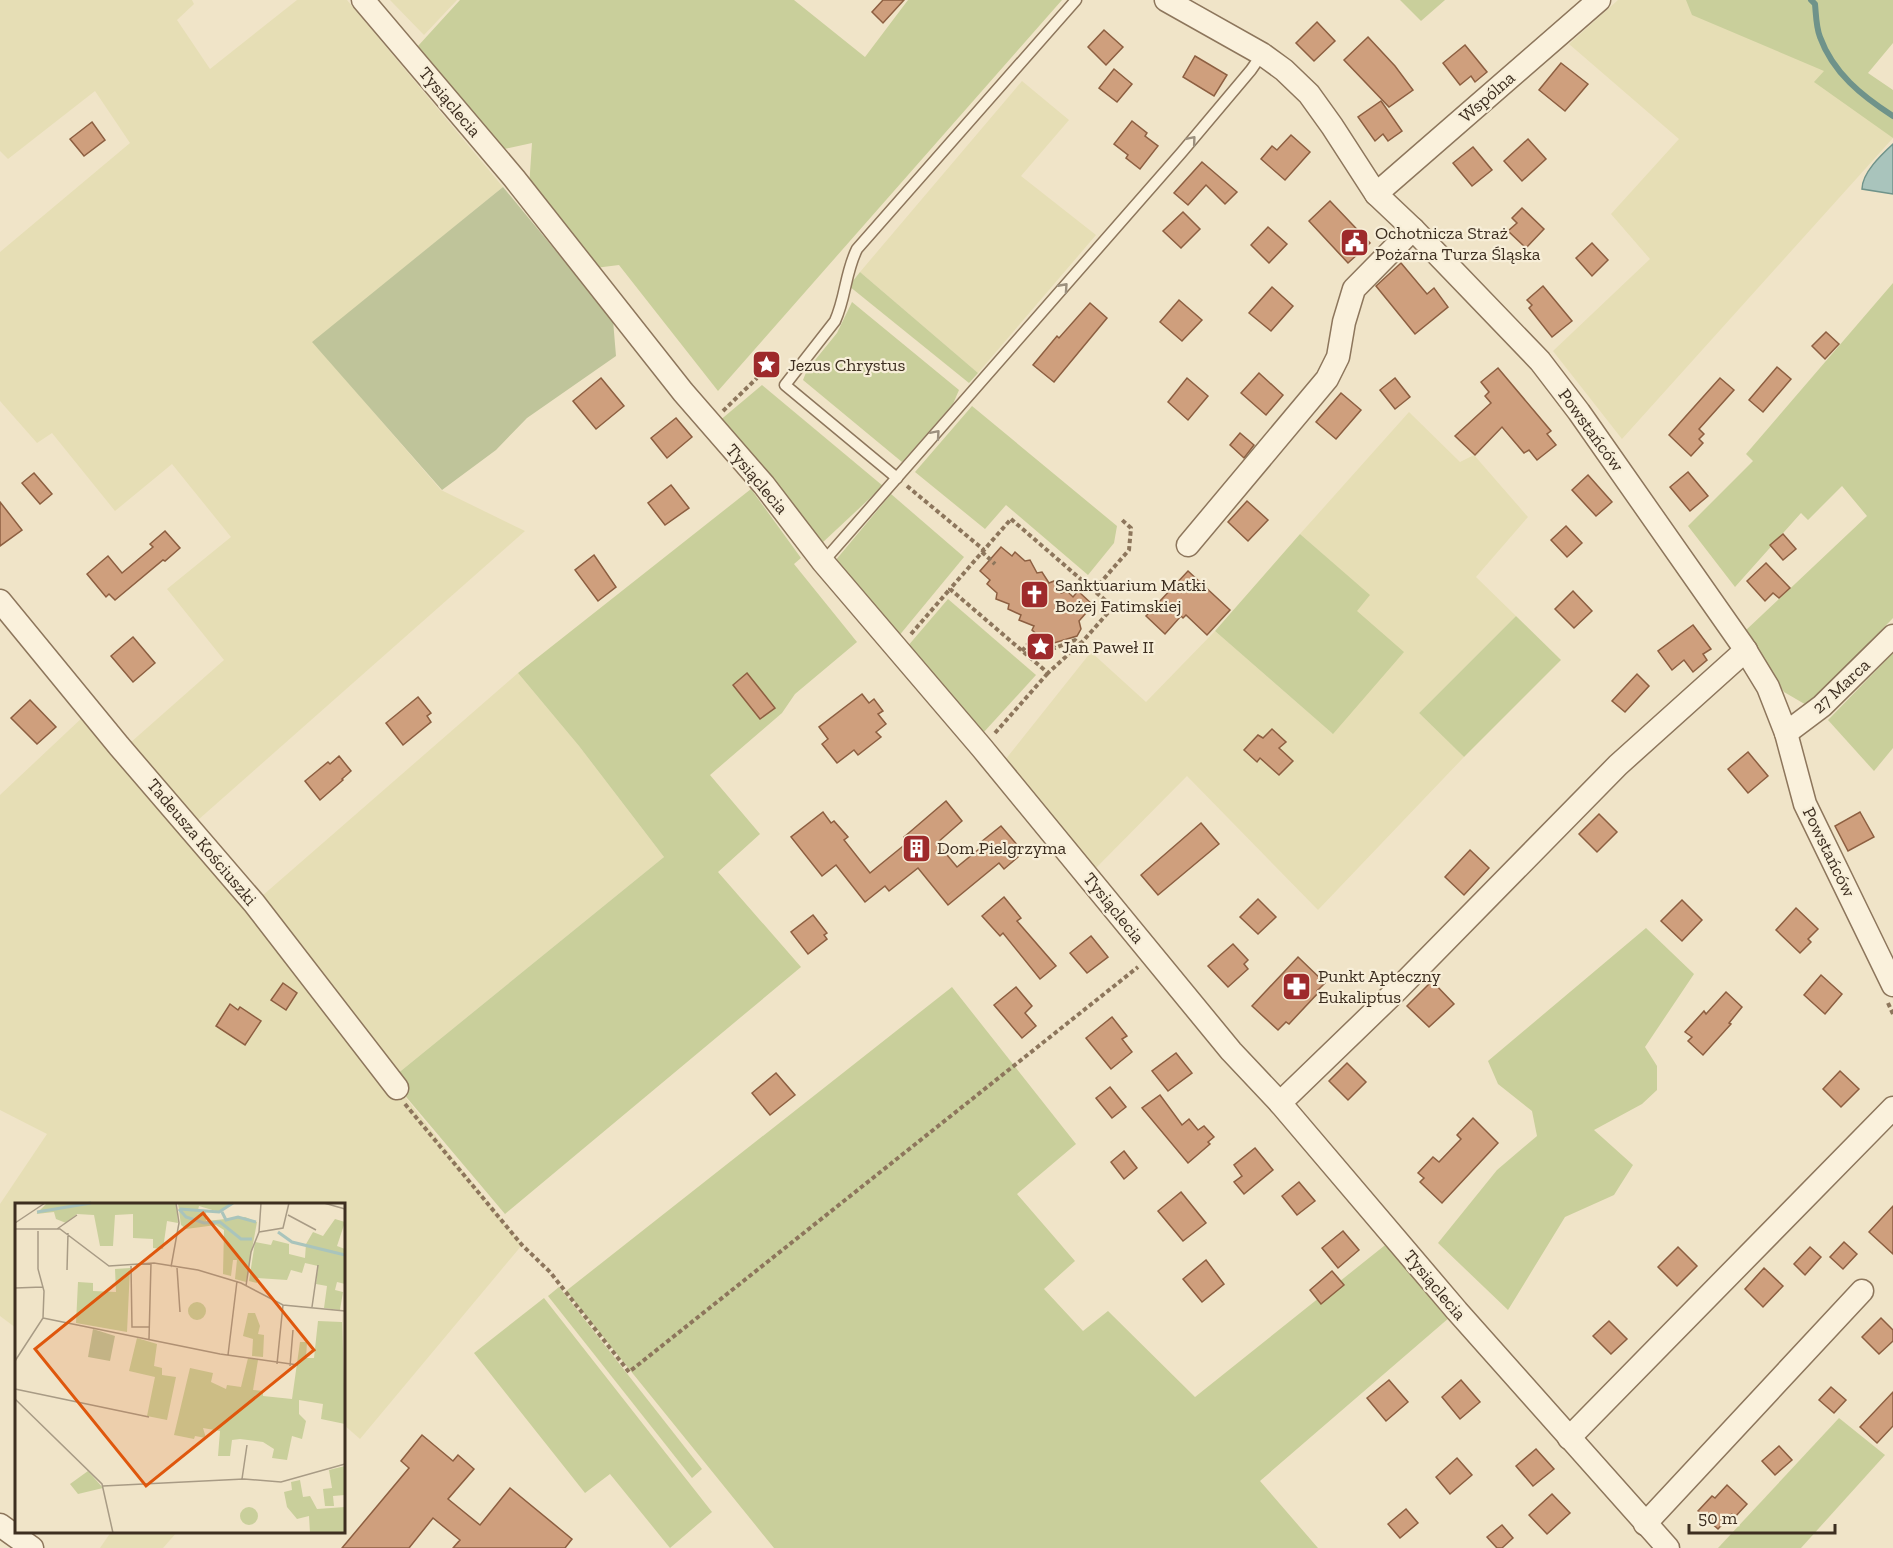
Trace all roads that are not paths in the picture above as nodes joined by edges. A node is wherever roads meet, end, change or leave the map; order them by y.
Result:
1 (363, 0) edge
2 (1076, 0) edge
3 (1166, 0) edge
4 (1599, 0) edge
5 (1262, 54) junction
6 (1376, 194) junction
7 (1413, 229) junction
8 (897, 478) junction
9 (1188, 545) dead end
10 (824, 562) junction
11 (0, 601) edge
12 (1893, 636) edge
13 (1746, 650) junction
14 (1786, 733) junction
15 (1893, 985) edge
16 (398, 1088) road end
17 (1280, 1103) junction
18 (1893, 1108) edge
19 (1862, 1291) dead end
20 (1569, 1438) junction
21 (1645, 1524) junction
22 (0, 1525) edge
23 (32, 1548) edge
24 (1668, 1548) edge

1 - 10 street, Tysiąclecia
2 - 8 lane
3 - 5 street, Powstańców
4 - 6 street, Wspólna
5 - 6 street, Powstańców
8 -> 5 lane
6 - 7 street, Powstańców
7 - 9 street
7 - 13 street, Powstańców
8 - 10 lane
10 - 17 street, Tysiąclecia
11 - 16 street, Tadeusza Kościuszki
12 - 14 street, 27 Marca
13 - 14 street, Powstańców
13 - 17 street
14 - 15 street, Powstańców
17 - 20 street, Tysiąclecia
18 - 20 street
19 - 21 street
20 - 21 street, Tysiąclecia
21 - 24 street, Tysiąclecia
22 - 23 street

